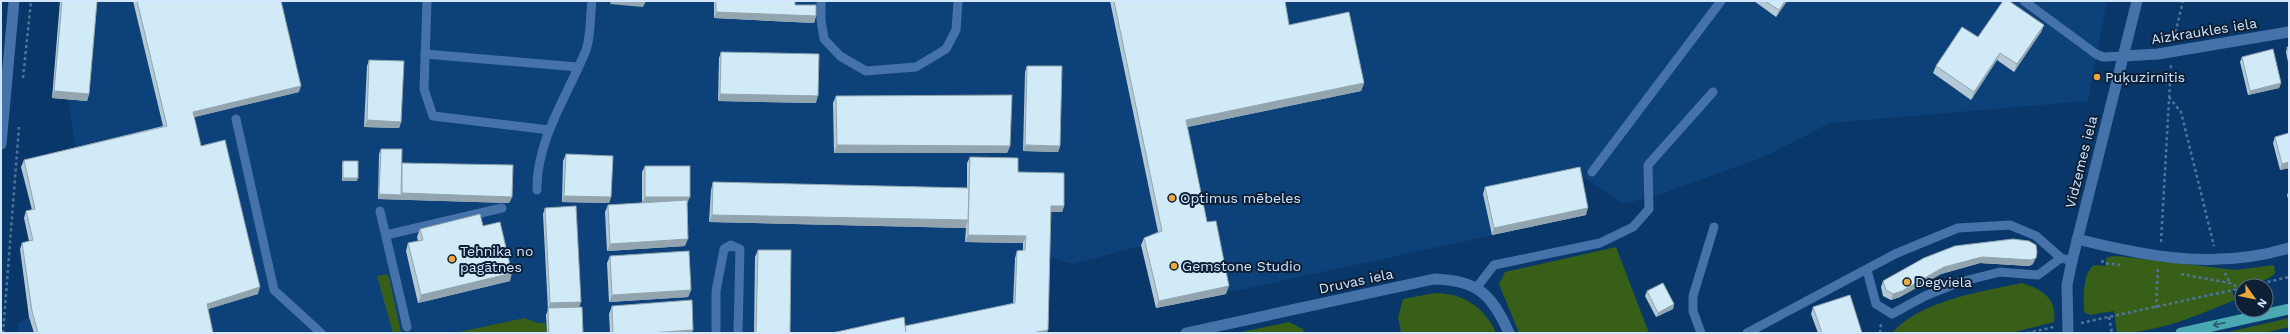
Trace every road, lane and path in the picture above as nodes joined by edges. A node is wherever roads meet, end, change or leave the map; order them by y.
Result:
1 (14, 1) edge
2 (31, 1) edge
3 (427, 1) edge
4 (592, 1) edge
5 (821, 1) edge
6 (958, 1) edge
7 (1721, 1) edge
8 (2024, 1) edge
9 (2137, 1) edge
10 (2183, 1) edge
11 (2289, 32) edge
12 (2171, 52) junction
13 (425, 54) junction
14 (2124, 56) junction
15 (578, 67) junction
16 (23, 80) dead end
17 (1713, 92) dead end
18 (2169, 97) junction
19 (236, 119) dead end
20 (19, 125) dead end
21 (549, 130) junction
22 (1, 144) edge
23 (1592, 172) dead end
24 (537, 190) dead end
25 (502, 208) edge
26 (380, 211) dead end
27 (1714, 227) dead end
28 (386, 235) junction
29 (2077, 239) junction
30 (2289, 248) edge
31 (2159, 255) junction
32 (2066, 260) junction
33 (2219, 261) junction
34 (1867, 270) junction
35 (2289, 277) edge
36 (2274, 280) edge
37 (2230, 283) dead end
38 (1477, 287) junction
39 (2234, 290) edge
40 (2156, 308) junction
41 (2289, 309) edge
42 (2109, 317) junction
43 (407, 327) dead end
44 (2068, 328) edge
45 (2, 333) edge
46 (321, 333) edge
47 (716, 333) edge
48 (738, 333) edge
49 (1186, 333) edge
50 (1509, 333) edge
51 (1701, 333) edge
52 (1747, 333) edge
53 (2027, 333) edge
54 (2112, 333) edge
55 (2181, 333) edge

1 - 22 street
2 - 16 path
3 - 13 lane
4 - 15 lane
5 - 6 lane
7 - 23 lane
8 - 14 lane
9 - 14 street, Vidzemes iela
10 - 12 path
11 - 12 street, Aizkraukles iela
12 - 14 street, Aizkraukles iela
12 - 18 path
13 - 15 lane
13 - 21 lane
14 - 29 street, Vidzemes iela
15 - 21 lane
17 - 38 lane
18 - 31 path
18 - 33 path
19 - 46 lane
20 - 45 path
21 - 24 lane
25 - 28 lane
26 - 28 lane
27 - 51 lane
28 - 43 lane
29 - 31 street
29 - 32 street, Vidzemes iela
30 - 33 street
31 - 33 street
31 - 40 path
32 - 34 lane
32 - 34 lane
32 - 44 street, Vidzemes iela
33 - 37 path
34 - 52 lane
35 - 36 path
38 - 49 street, Druvas iela
38 - 50 street
39 - 40 path
40 - 42 path
41 -> 55 highway
42 - 44 path
42 - 54 path
44 - 53 path
47 - 48 lane

